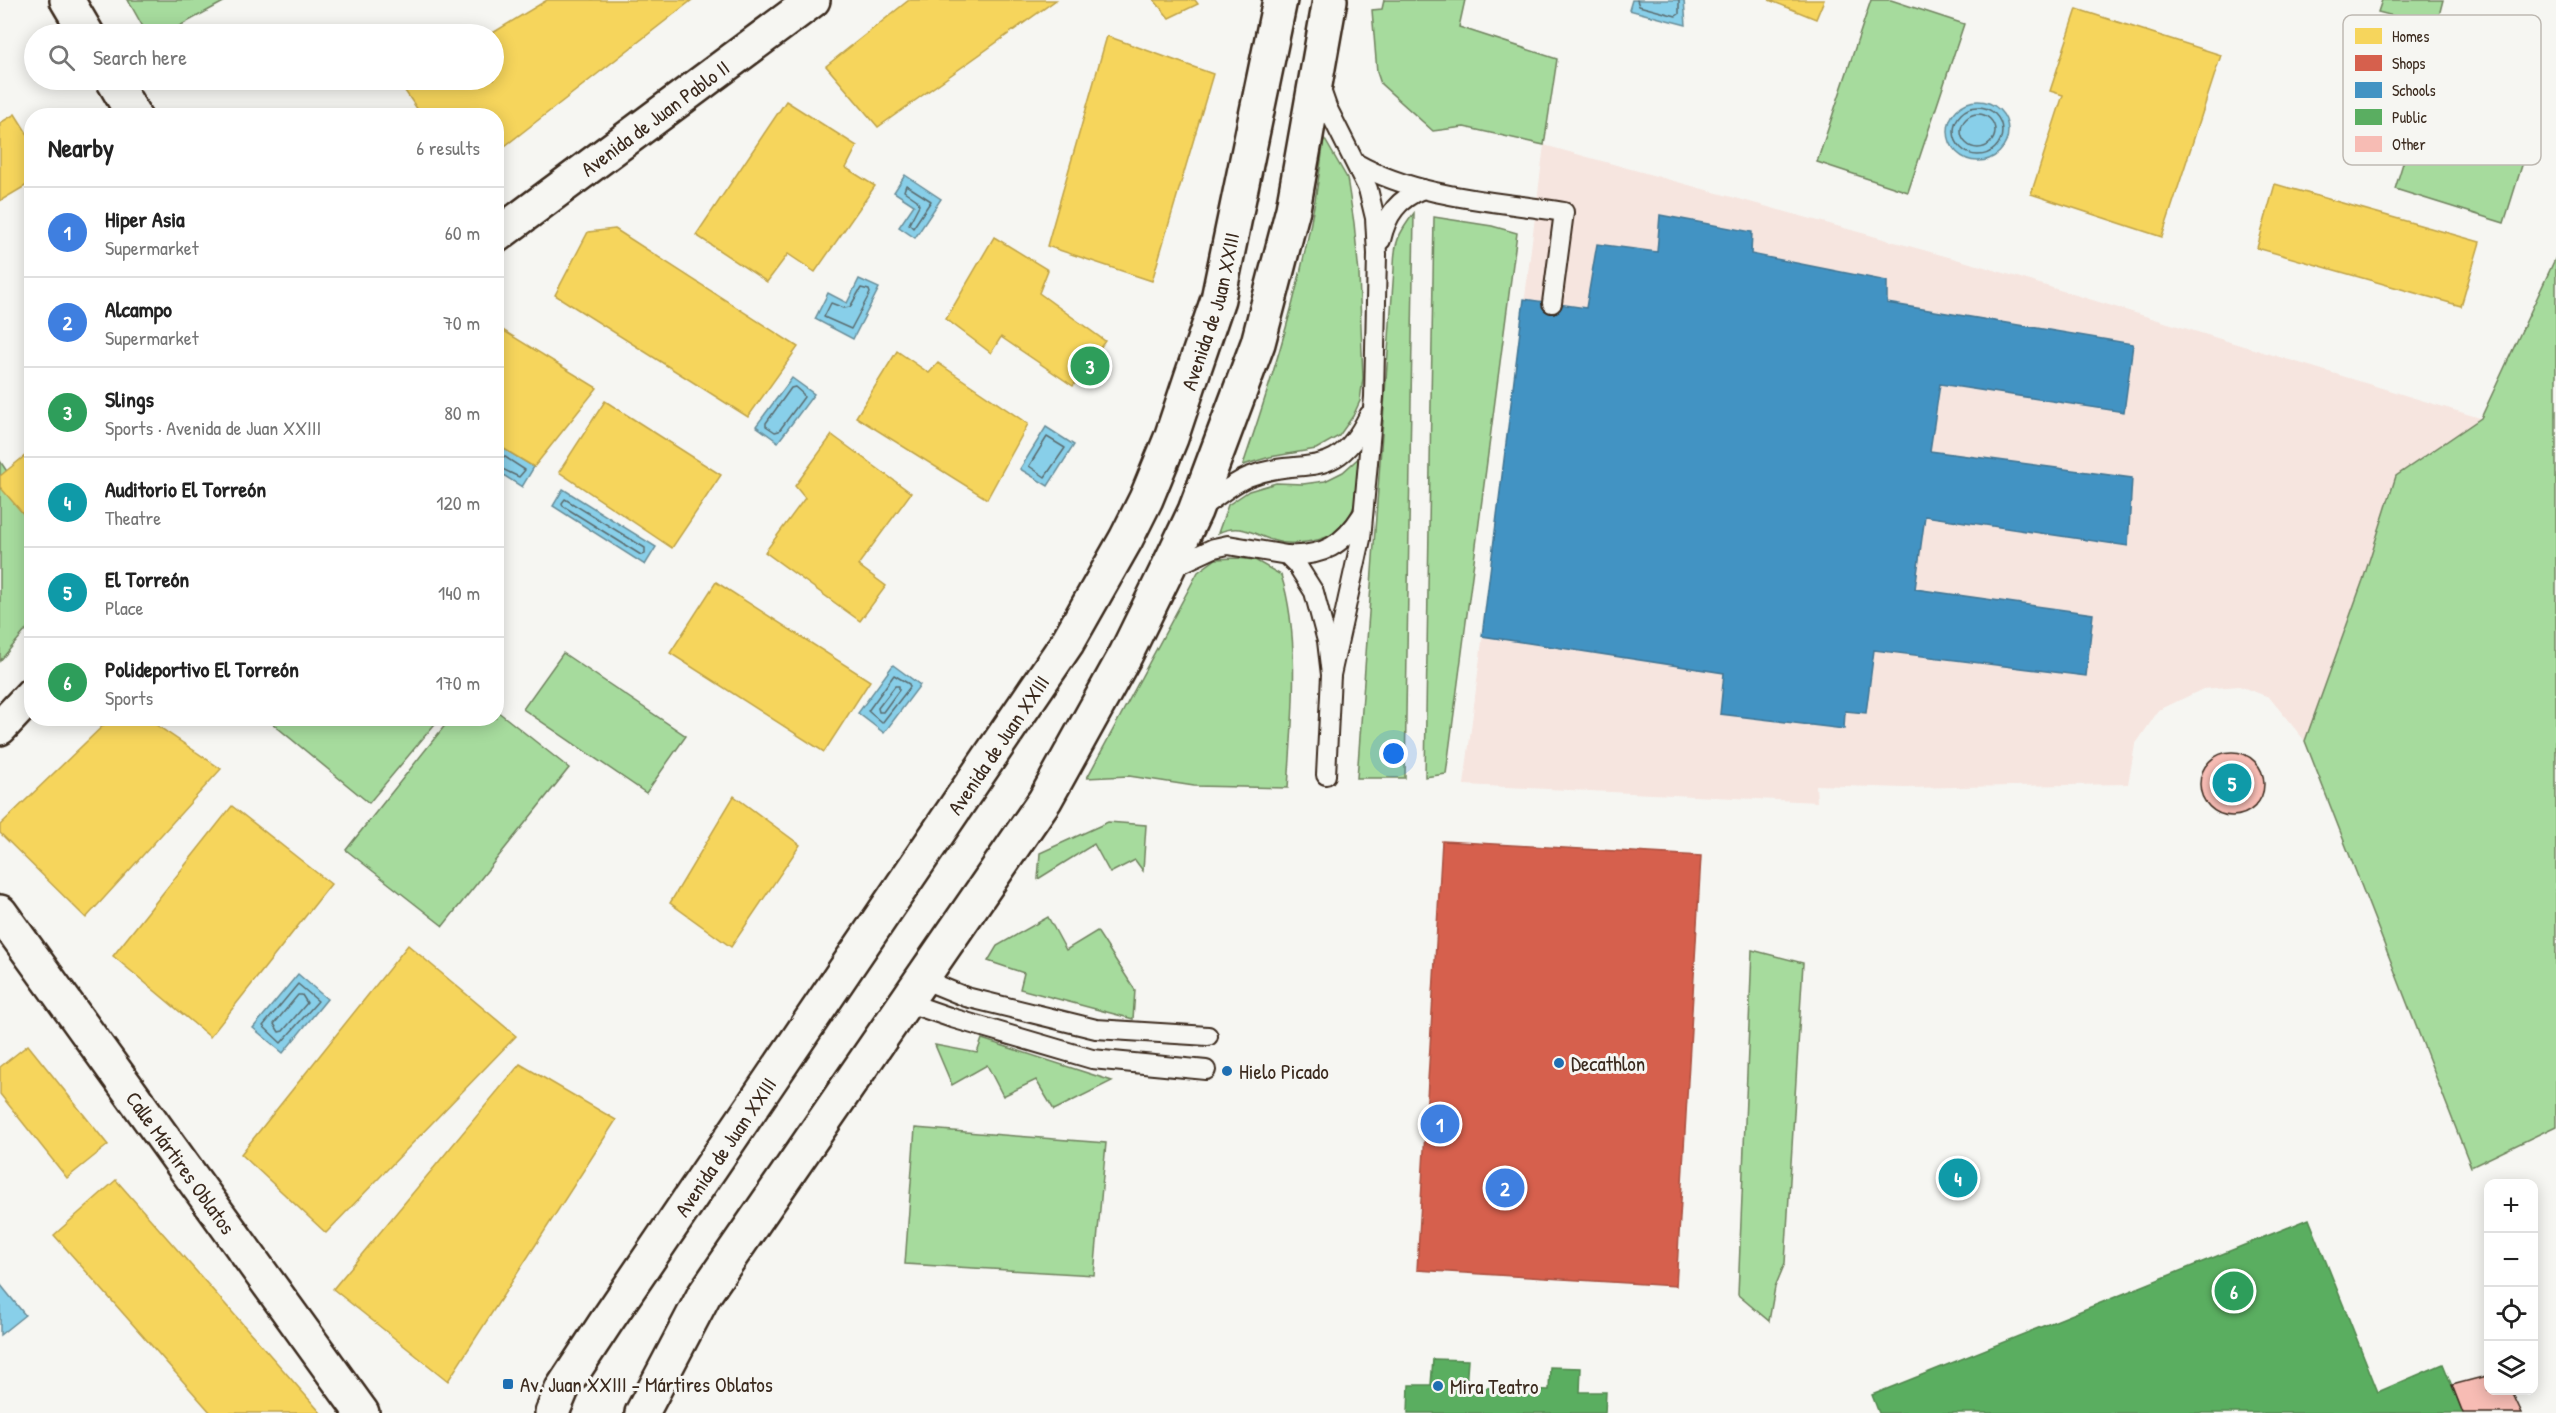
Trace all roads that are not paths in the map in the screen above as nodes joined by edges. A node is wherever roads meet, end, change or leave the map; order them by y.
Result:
1 (67, 0) edge
2 (813, 0) edge
3 (1280, 0) edge
4 (1328, 13) edge
5 (81, 24) edge
6 (1317, 76) junction
7 (119, 90) edge
8 (129, 108) edge
9 (1356, 163) junction
10 (1423, 189) junction
11 (504, 230) edge
12 (1377, 254) junction
13 (1552, 303) dead end
14 (1374, 406) junction
15 (1195, 511) junction
16 (1363, 513) junction
17 (1287, 555) junction
18 (1167, 570) junction
19 (1331, 675) junction
20 (24, 702) edge
21 (0, 728) edge
22 (1326, 775) dead end
23 (0, 912) edge
24 (914, 990) junction
25 (1208, 1036) dead end
26 (1206, 1070) dead end
27 (362, 1413) edge
28 (552, 1413) edge
29 (642, 1413) edge

1 - 5 main road
2 - 11 main road, Avenida de Juan Pablo II
3 - 28 main road, Avenida de Juan XXIII
4 - 6 main road
6 - 9 lane
6 - 15 main road
7 - 8 main road
9 - 10 lane
9 - 12 lane
10 - 12 lane
10 - 13 lane
12 - 14 lane
14 - 15 lane
14 - 16 lane
15 - 18 main road
16 - 17 lane
16 - 19 lane
17 - 18 lane
17 - 19 lane
18 - 24 main road
19 - 22 lane
20 - 21 main road
23 - 27 main road, Calle Mártires Oblatos
24 - 25 lane
24 - 26 lane
24 - 29 main road

